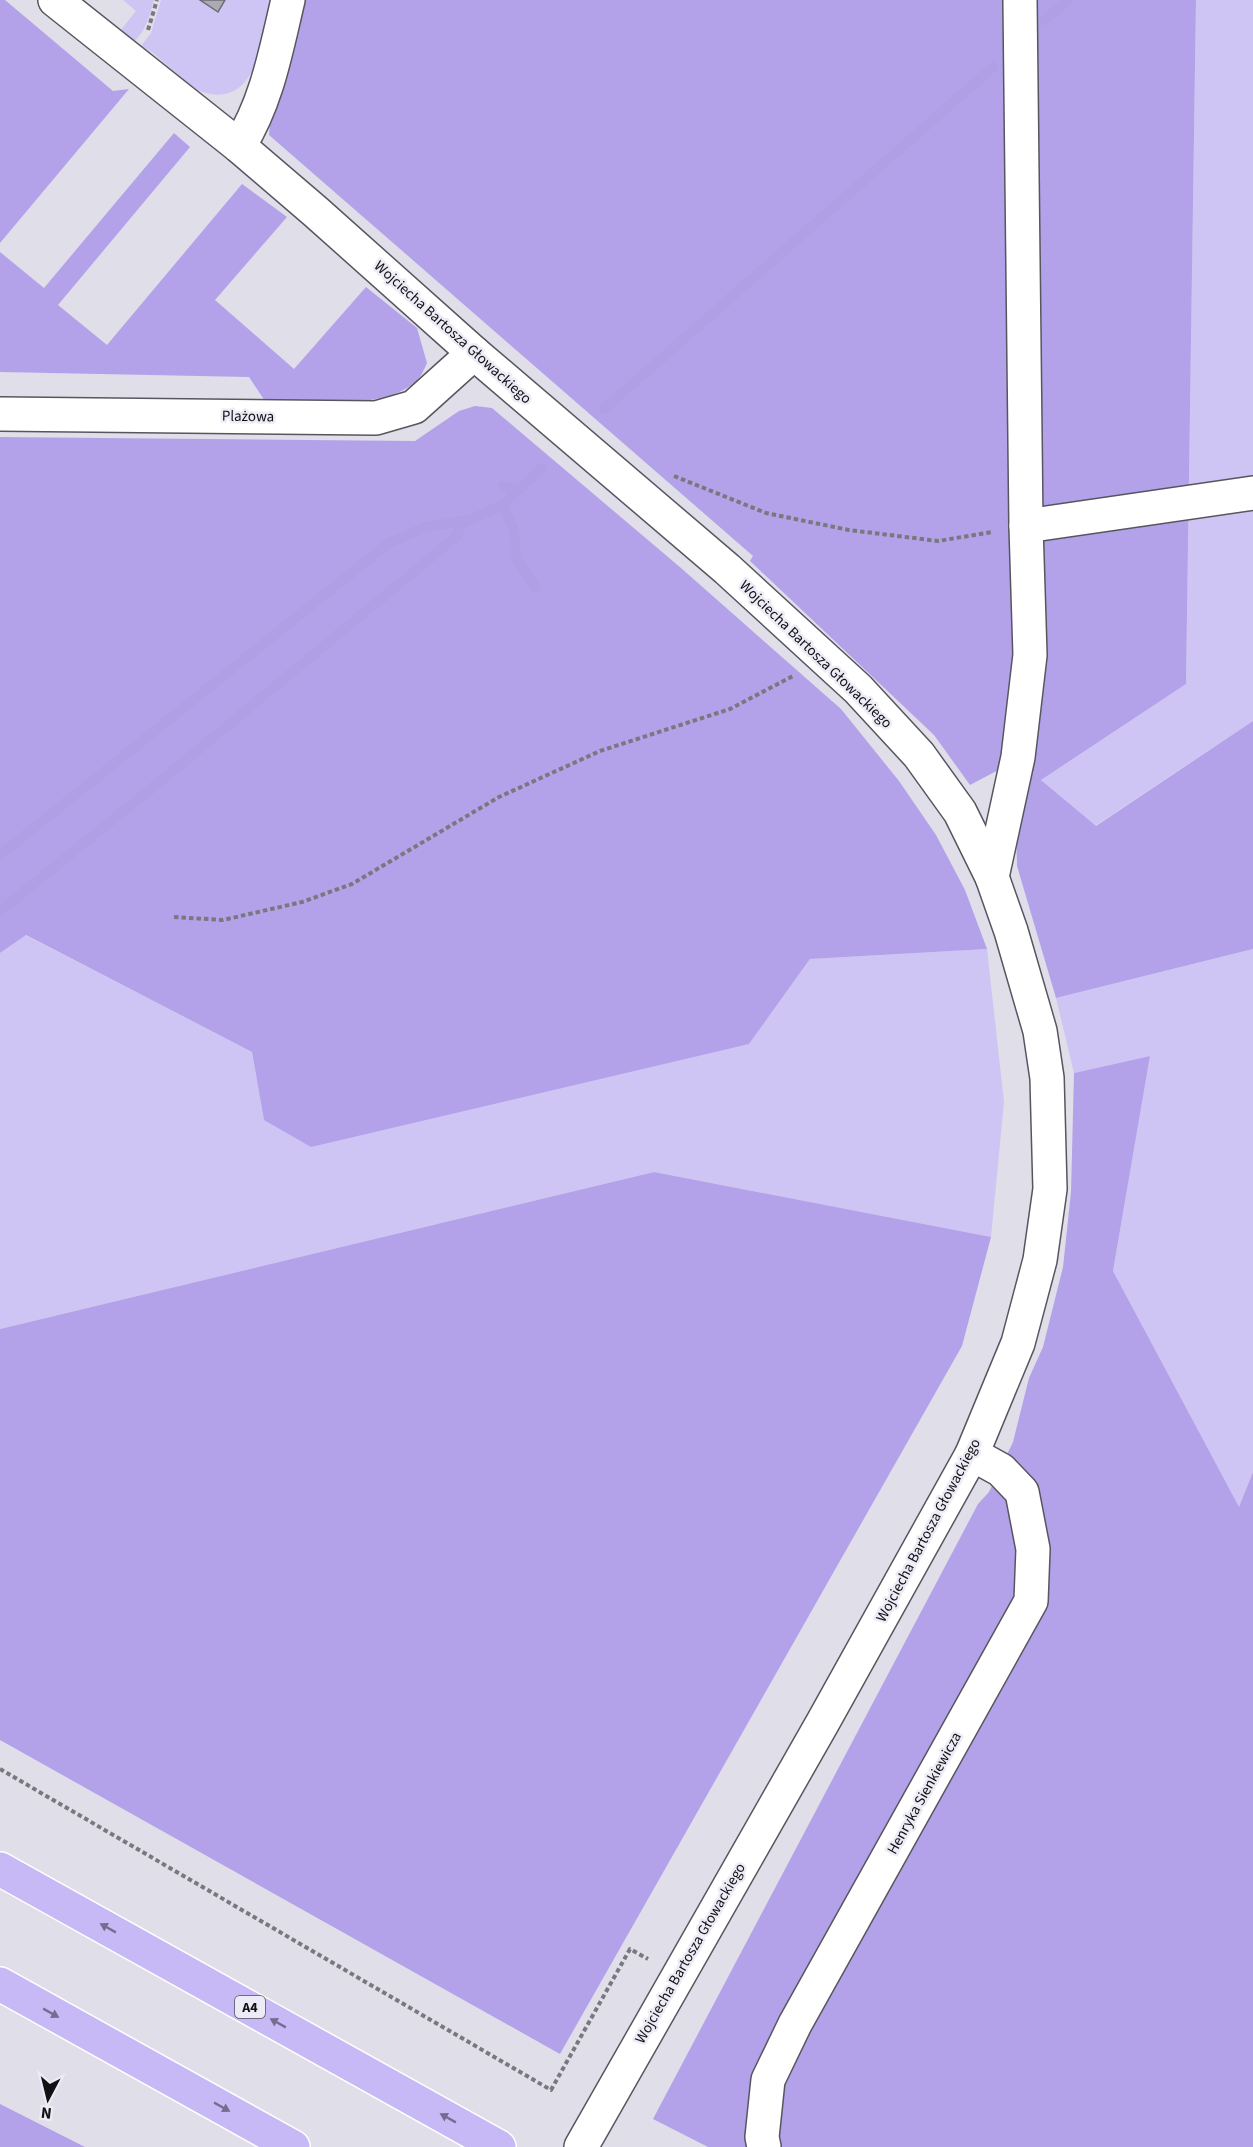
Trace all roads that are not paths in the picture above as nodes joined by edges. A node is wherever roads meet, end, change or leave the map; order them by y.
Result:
1 (55, 0) edge
2 (288, 0) edge
3 (1020, 0) edge
4 (239, 146) junction
5 (474, 353) junction
6 (0, 414) edge
7 (1253, 493) edge
8 (1026, 526) junction
9 (992, 877) junction
10 (972, 1454) junction
11 (0, 1869) edge
12 (0, 1984) edge
13 (293, 2147) edge
14 (499, 2147) edge
15 (581, 2147) edge
16 (764, 2147) edge

1 - 4 street, Wojciecha Bartosza Głowackiego
2 - 4 street
3 - 8 street
4 - 5 street, Wojciecha Bartosza Głowackiego
5 - 6 street, Plażowa
5 - 9 street, Wojciecha Bartosza Głowackiego
7 - 8 street
8 - 9 street
9 - 10 street, Wojciecha Bartosza Głowackiego
10 - 15 street, Wojciecha Bartosza Głowackiego
10 - 16 street, Henryka Sienkiewicza
14 -> 11 highway, A4
12 -> 13 highway

